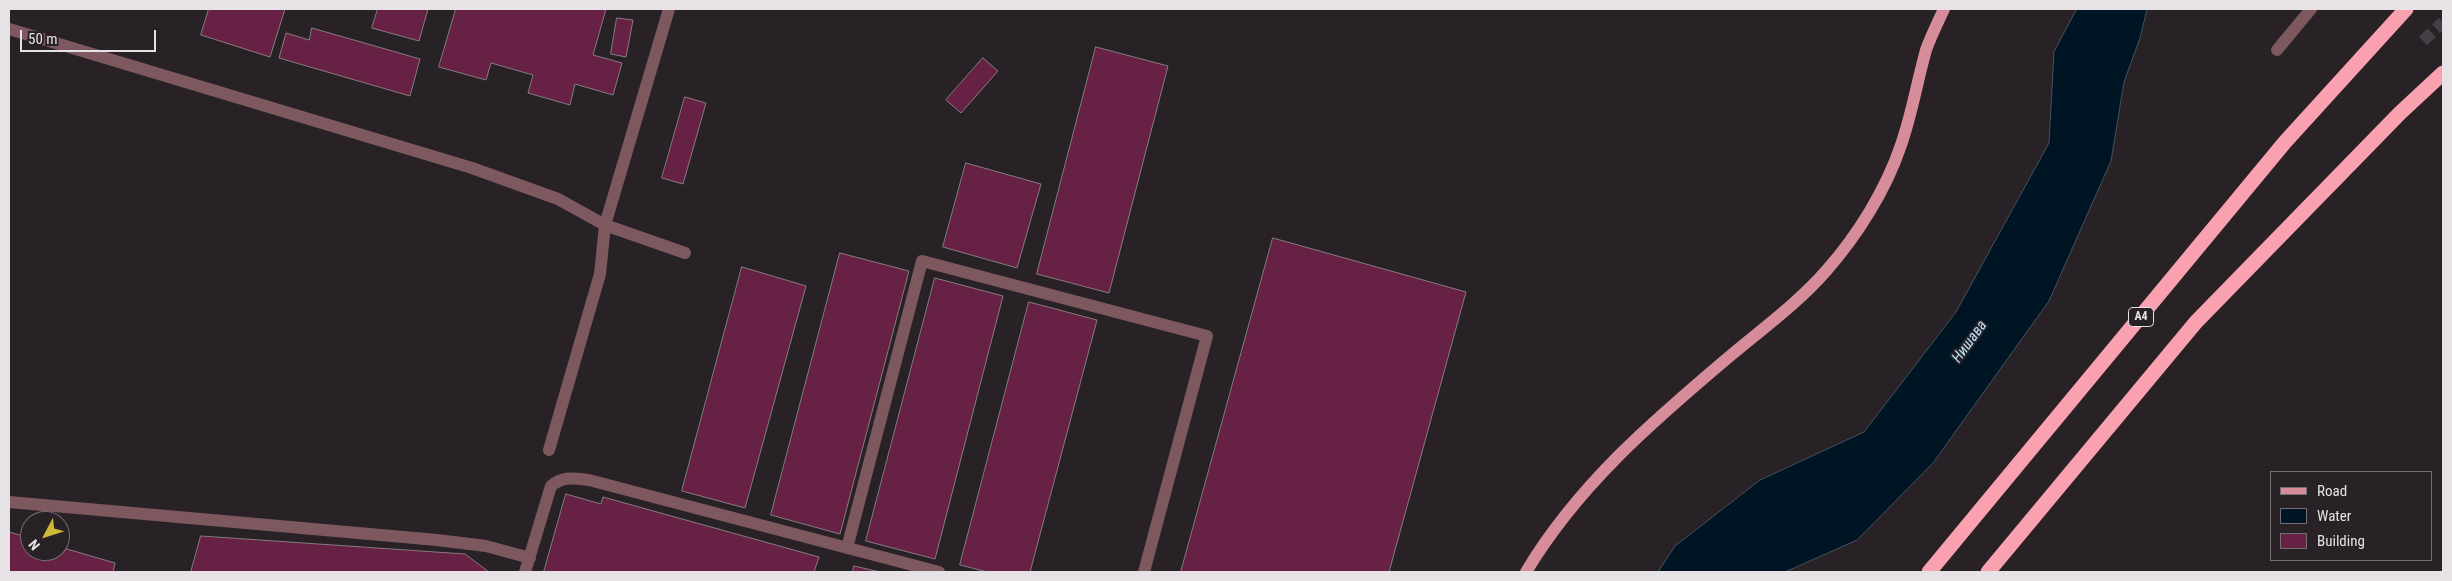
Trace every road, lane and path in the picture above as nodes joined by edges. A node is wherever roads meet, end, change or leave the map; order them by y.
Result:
1 (669, 9) edge
2 (1944, 9) edge
3 (2311, 9) edge
4 (2406, 9) edge
5 (9, 29) edge
6 (2277, 50) dead end
7 (2443, 73) edge
8 (605, 225) junction
9 (685, 253) dead end
10 (549, 450) dead end
11 (9, 502) edge
12 (847, 548) junction
13 (530, 558) junction
14 (526, 572) edge
15 (939, 572) edge
16 (1144, 572) edge
17 (1526, 572) edge
18 (1929, 572) edge
19 (1988, 572) edge

1 - 8 street
2 - 17 main road
3 - 6 street
4 - 18 highway, A4
5 - 8 street
7 - 19 highway
8 - 9 street
8 - 10 street
11 - 13 street
12 - 13 street
12 - 15 street
12 - 16 street
13 - 14 street

